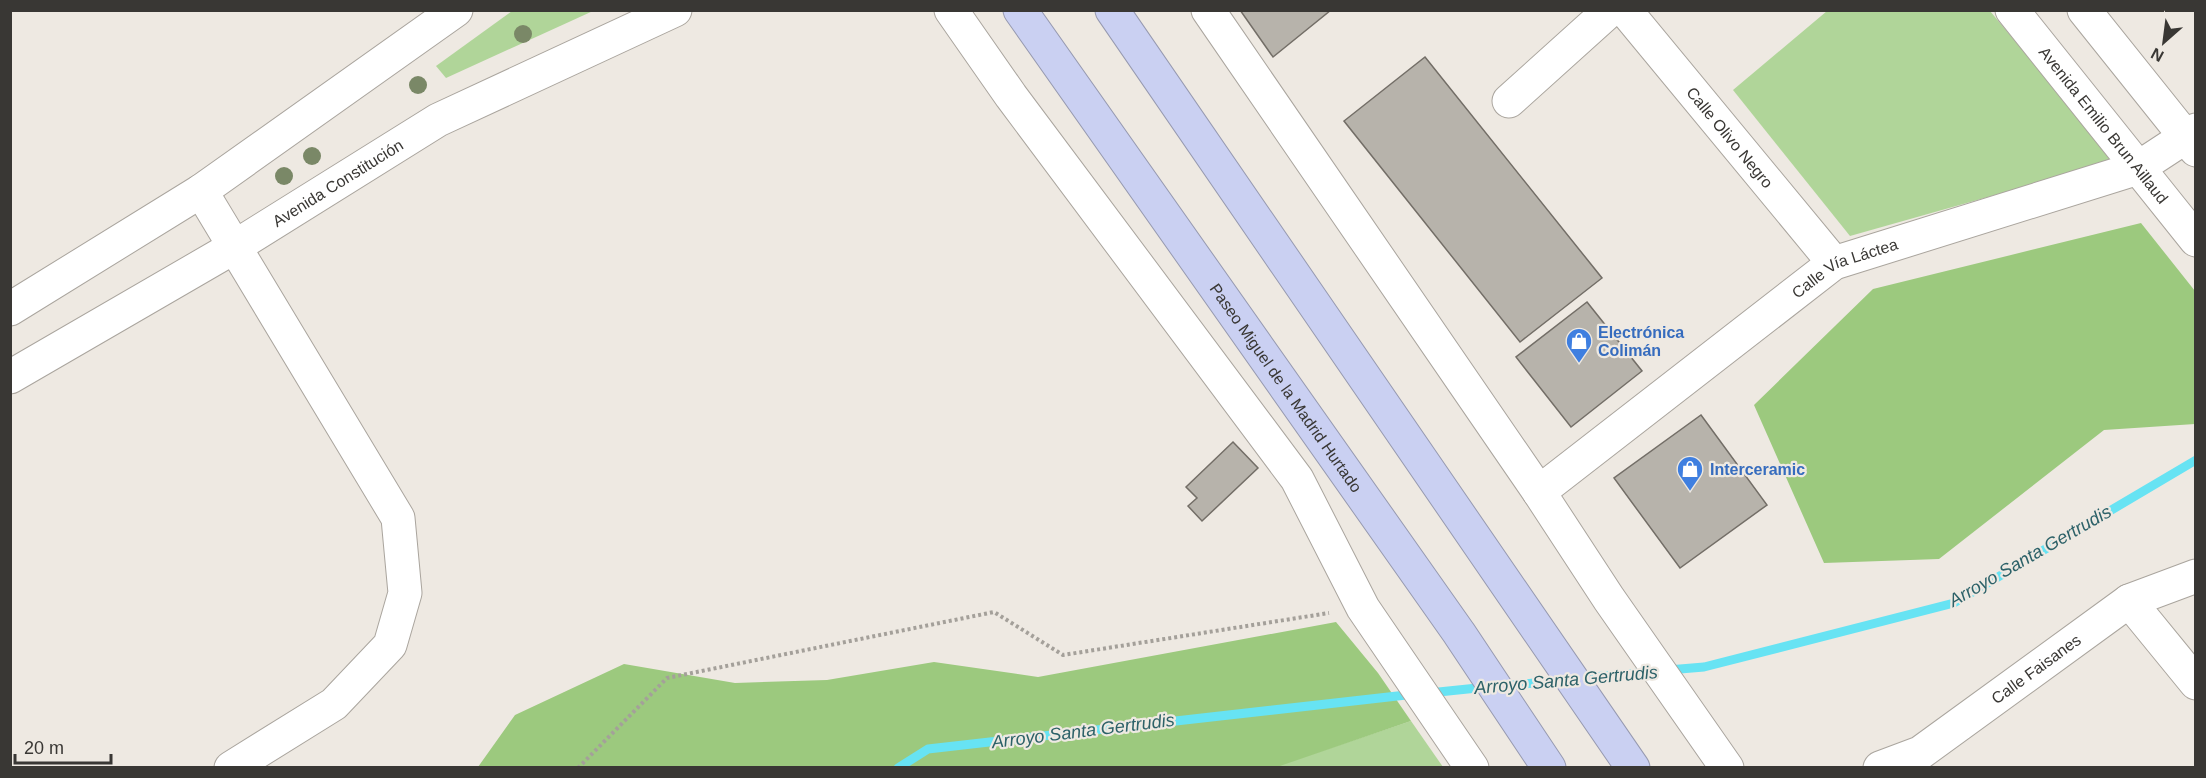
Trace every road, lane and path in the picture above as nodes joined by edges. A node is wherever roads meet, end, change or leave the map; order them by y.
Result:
1 (456, 10) edge
2 (675, 10) edge
3 (951, 10) edge
4 (984, 10) edge
5 (1020, 10) edge
6 (1112, 10) edge
7 (1208, 10) edge
8 (1610, 10) edge
9 (1625, 10) edge
10 (2012, 10) edge
11 (2084, 10) edge
12 (1011, 96) junction
13 (1509, 101) dead end
14 (2192, 139) edge
15 (2138, 168) junction
16 (201, 190) junction
17 (2196, 240) edge
18 (236, 246) junction
19 (1834, 263) junction
20 (10, 309) edge
21 (10, 377) edge
22 (1539, 492) junction
23 (2196, 576) edge
24 (2129, 601) junction
25 (1362, 608) junction
26 (2196, 683) edge
27 (1470, 764) edge
28 (231, 768) edge
29 (578, 768) edge
30 (1549, 768) edge
31 (1633, 768) edge
32 (1727, 768) edge
33 (1880, 768) edge

1 - 16 street
2 - 18 street, Avenida Constitución
3 - 12 street
4 - 12 street
5 - 30 highway, Paseo Miguel de la Madrid Hurtado
6 - 31 highway
7 - 22 street
8 - 13 street
9 - 19 street, Calle Olivo Negro
10 - 15 street, Avenida Emilio Brun Aillaud
11 - 14 street
12 - 25 street
14 - 15 street, Calle Vía Láctea
15 - 17 street, Avenida Emilio Brun Aillaud
15 - 19 street, Calle Vía Láctea
16 - 18 street
16 - 20 street
18 - 21 street, Avenida Constitución
18 - 28 street
19 - 22 street, Calle Vía Láctea
22 - 32 street
23 - 24 street, Calle Faisanes
24 - 26 street
24 - 33 street, Calle Faisanes
25 - 27 street
25 - 29 path

